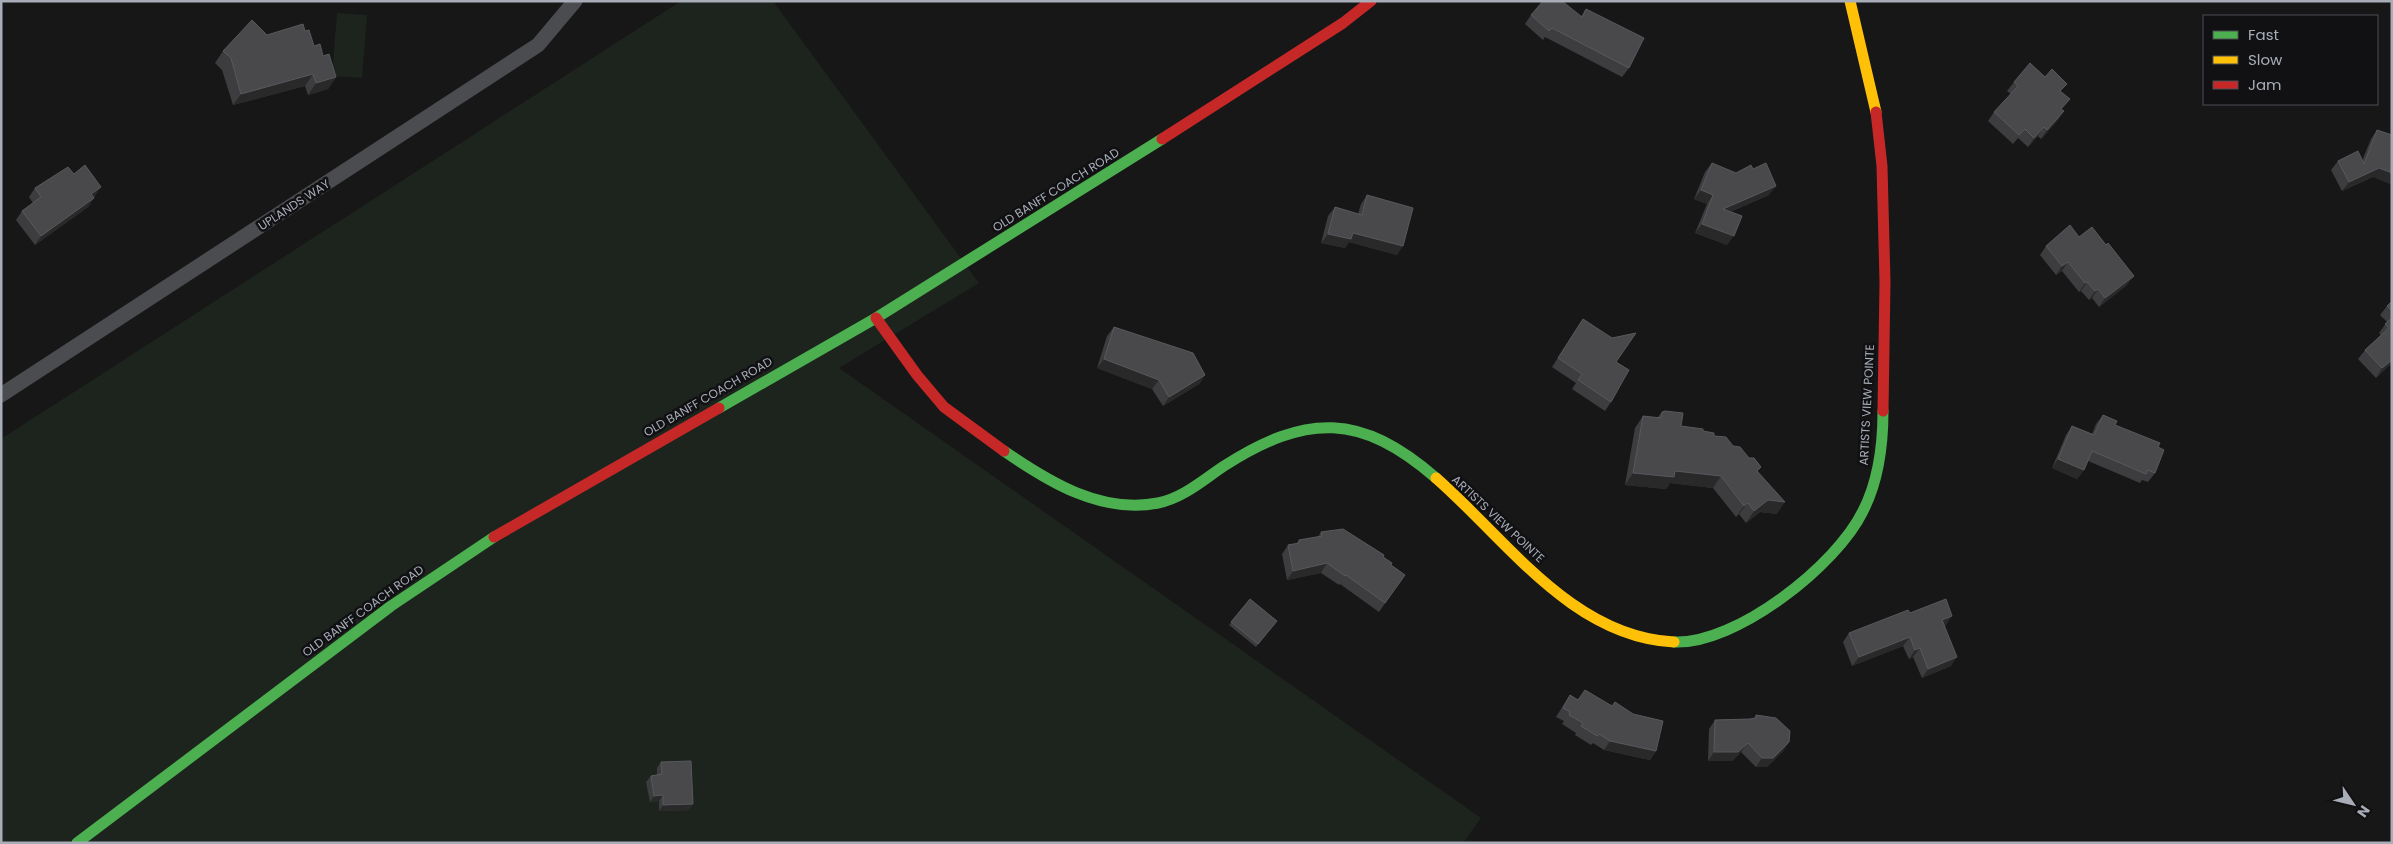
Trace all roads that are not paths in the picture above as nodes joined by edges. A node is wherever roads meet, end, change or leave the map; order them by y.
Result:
1 (575, 1) edge
2 (1371, 1) edge
3 (1850, 1) edge
4 (876, 318) junction
5 (1, 395) edge
6 (77, 843) edge

1 - 5 street, UPLANDS WAY
2 - 4 street, OLD BANFF COACH ROAD
3 - 4 street, ARTISTS VIEW POINTE
4 - 6 street, OLD BANFF COACH ROAD

